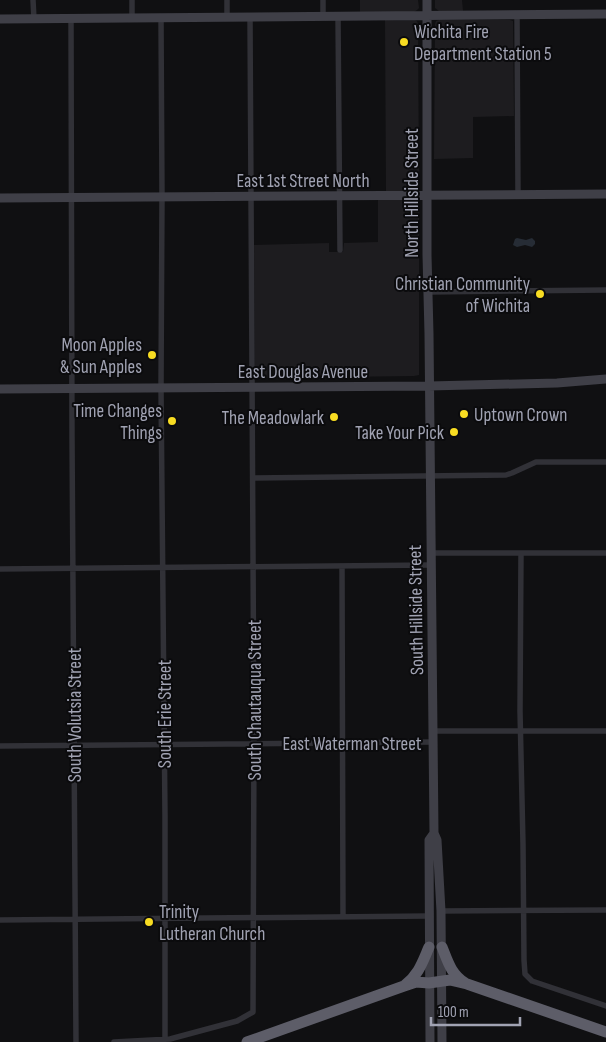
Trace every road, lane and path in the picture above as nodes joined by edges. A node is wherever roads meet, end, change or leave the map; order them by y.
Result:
1 (33, 0) edge
2 (132, 0) edge
3 (226, 0) edge
4 (322, 0) edge
5 (427, 0) edge
6 (606, 14) edge
7 (517, 15) junction
8 (323, 16) junction
9 (338, 16) junction
10 (428, 16) junction
11 (227, 17) junction
12 (250, 17) junction
13 (71, 18) junction
14 (132, 18) junction
15 (161, 18) junction
16 (0, 19) edge
17 (34, 19) junction
18 (518, 194) junction
19 (606, 194) edge
20 (427, 195) junction
21 (251, 196) junction
22 (339, 196) junction
23 (72, 197) junction
24 (162, 197) junction
25 (0, 198) edge
26 (340, 250) dead end
27 (606, 290) edge
28 (428, 292) junction
29 (606, 379) edge
30 (429, 386) junction
31 (252, 387) junction
32 (72, 388) junction
33 (161, 388) junction
34 (0, 389) edge
35 (606, 462) edge
36 (430, 476) junction
37 (253, 478) junction
38 (431, 553) junction
39 (520, 553) junction
40 (606, 553) edge
41 (431, 565) junction
42 (342, 566) junction
43 (163, 567) junction
44 (253, 567) junction
45 (73, 568) junction
46 (0, 569) edge
47 (433, 731) junction
48 (521, 731) junction
49 (606, 731) edge
50 (343, 742) junction
51 (433, 742) junction
52 (254, 743) junction
53 (164, 744) junction
54 (74, 745) junction
55 (0, 746) edge
56 (434, 833) junction
57 (523, 910) junction
58 (606, 910) edge
59 (441, 911) junction
60 (428, 916) junction
61 (343, 917) junction
62 (254, 918) junction
63 (165, 919) junction
64 (0, 920) edge
65 (75, 920) junction
66 (429, 947) junction
67 (442, 947) junction
68 (442, 982) junction
69 (429, 983) junction
70 (467, 984) junction
71 (404, 986) junction
72 (606, 1006) edge
73 (606, 1032) edge
74 (165, 1040) junction
75 (76, 1042) edge
76 (114, 1042) edge
77 (247, 1042) edge
78 (430, 1042) edge
79 (442, 1042) edge

1 - 17 street
2 - 14 street
3 - 11 street
4 - 8 street
5 - 10 main road, North Hillside Street
6 - 7 main road
7 - 10 main road
7 - 18 street
8 - 9 main road
8 - 12 main road
9 - 10 main road
9 - 22 street
10 - 20 main road, North Hillside Street
11 - 12 main road
11 - 15 main road
12 - 21 street, South Chautauqua Street
13 - 14 main road
13 - 17 main road
13 - 23 street, South Volutsia Street
14 - 15 main road
15 - 24 street, South Erie Street
16 - 17 main road
18 - 19 main road, East 1st Street North
18 - 20 main road, East 1st Street North
20 - 22 main road, East 1st Street North
20 - 28 main road, North Hillside Street
21 - 22 main road, East 1st Street North
21 - 24 main road, East 1st Street North
21 - 31 street, South Chautauqua Street
22 - 26 street
23 - 24 main road, East 1st Street North
23 - 25 main road, East 1st Street North
23 - 32 street, South Volutsia Street
24 - 33 street, South Erie Street
27 - 28 street
28 - 30 main road, North Hillside Street
29 - 30 main road, East Douglas Avenue
30 - 31 main road, East Douglas Avenue
30 - 36 main road, South Hillside Street
31 - 33 main road, East Douglas Avenue
31 - 37 street, South Chautauqua Street
32 - 33 main road, East Douglas Avenue
32 - 34 main road, East Douglas Avenue
32 - 45 street, South Volutsia Street
33 - 43 street, South Erie Street
35 - 36 street
36 - 37 street
36 - 38 main road, South Hillside Street
37 - 44 street, South Chautauqua Street
38 - 39 street
38 - 41 main road, South Hillside Street
39 - 40 street
39 - 48 street
41 - 42 street
41 - 47 main road, South Hillside Street
42 - 44 street
42 - 50 street
43 - 44 street
43 - 45 street
43 - 53 street, South Erie Street
44 - 52 street, South Chautauqua Street
45 - 46 street
45 - 54 street, South Volutsia Street
47 - 48 street, East Waterman Street
47 - 51 main road, South Hillside Street
48 - 49 street, East Waterman Street
48 - 57 street
50 - 51 street, East Waterman Street
50 - 52 street, East Waterman Street
50 - 61 street
51 - 56 main road, South Hillside Street
52 - 53 street, East Waterman Street
52 - 62 street, South Chautauqua Street
53 - 54 street, East Waterman Street
53 - 63 street, South Erie Street
54 - 55 street, East Waterman Street
54 - 65 street, South Volutsia Street
56 - 59 main road, South Hillside Street
56 - 60 main road, South Hillside Street
57 - 58 street
57 - 59 street
57 - 72 street
59 - 67 main road, South Hillside Street
60 - 61 street
60 - 66 main road, South Hillside Street
61 - 62 street
62 - 63 street
62 - 74 street, South Chautauqua Street
63 - 65 street
63 - 74 street, South Erie Street
64 - 65 street
65 - 75 street, South Volutsia Street
66 - 69 main road, South Hillside Street
66 - 71 highway
67 - 68 main road, South Hillside Street
67 - 70 highway
68 - 69 highway
68 - 70 highway
68 - 79 main road, South Hillside Street
69 - 71 highway
69 - 78 main road, South Hillside Street
70 - 73 highway
71 - 77 highway
74 - 76 street

